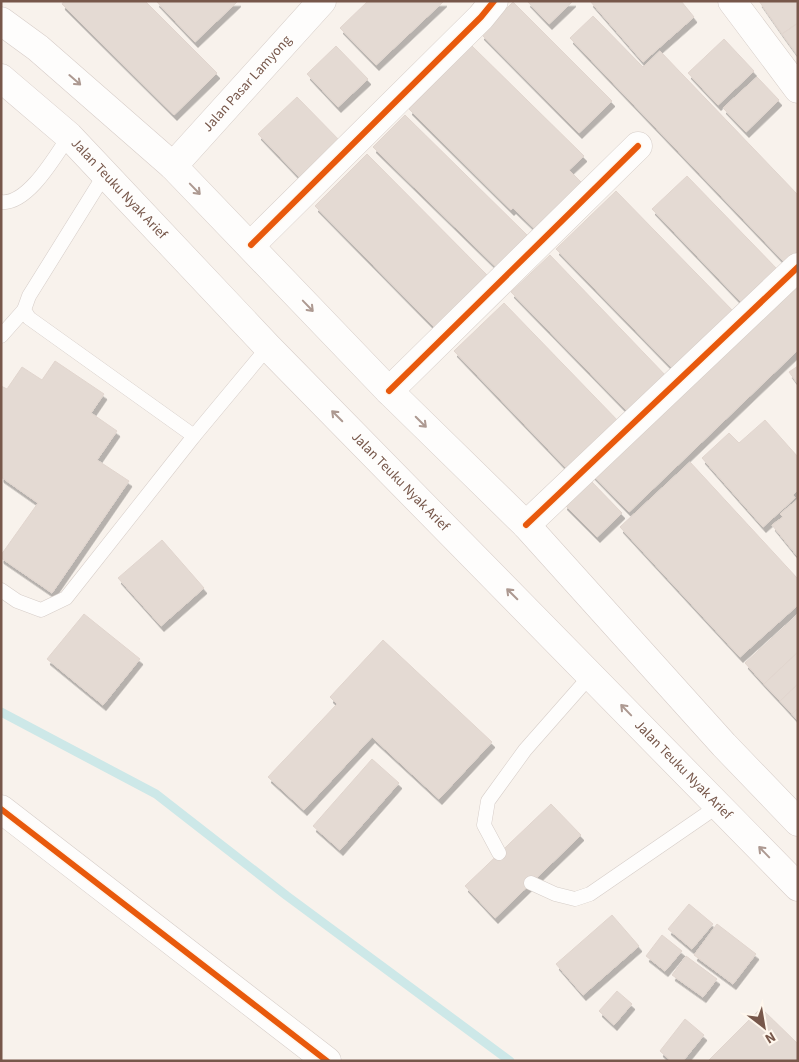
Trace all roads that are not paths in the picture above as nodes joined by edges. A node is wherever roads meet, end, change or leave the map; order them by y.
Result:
1 (322, 1) edge
2 (494, 1) edge
3 (732, 1) edge
4 (1, 21) edge
5 (1, 78) edge
6 (798, 89) edge
7 (69, 136) junction
8 (638, 146) dead end
9 (173, 166) junction
10 (105, 174) junction
11 (1, 202) edge
12 (251, 245) junction
13 (798, 267) edge
14 (24, 310) junction
15 (1, 336) edge
16 (268, 347) junction
17 (389, 391) junction
18 (194, 436) junction
19 (526, 525) junction
20 (1, 590) edge
21 (591, 674) junction
22 (718, 806) junction
23 (1, 809) edge
24 (798, 822) edge
25 (499, 853) dead end
26 (532, 883) dead end
27 (798, 887) edge
28 (327, 1061) edge

1 - 9 main road, Jalan Pasar Lamyong
2 - 12 main road
3 - 6 main road
4 -> 9 main road
5 - 7 main road, Jalan Teuku Nyak Arief
7 - 10 main road, Jalan Teuku Nyak Arief
7 - 11 lane
8 - 17 main road
9 -> 12 main road
10 - 14 lane
10 - 16 main road, Jalan Teuku Nyak Arief
12 -> 17 main road
13 - 19 main road
14 - 15 lane
14 - 18 lane
16 - 18 lane
21 -> 16 main road, Jalan Teuku Nyak Arief
17 -> 19 main road
18 - 20 lane
19 - 24 main road
22 -> 21 main road, Jalan Teuku Nyak Arief
21 - 25 lane
22 - 26 lane
27 -> 22 main road, Jalan Teuku Nyak Arief
23 - 28 main road

